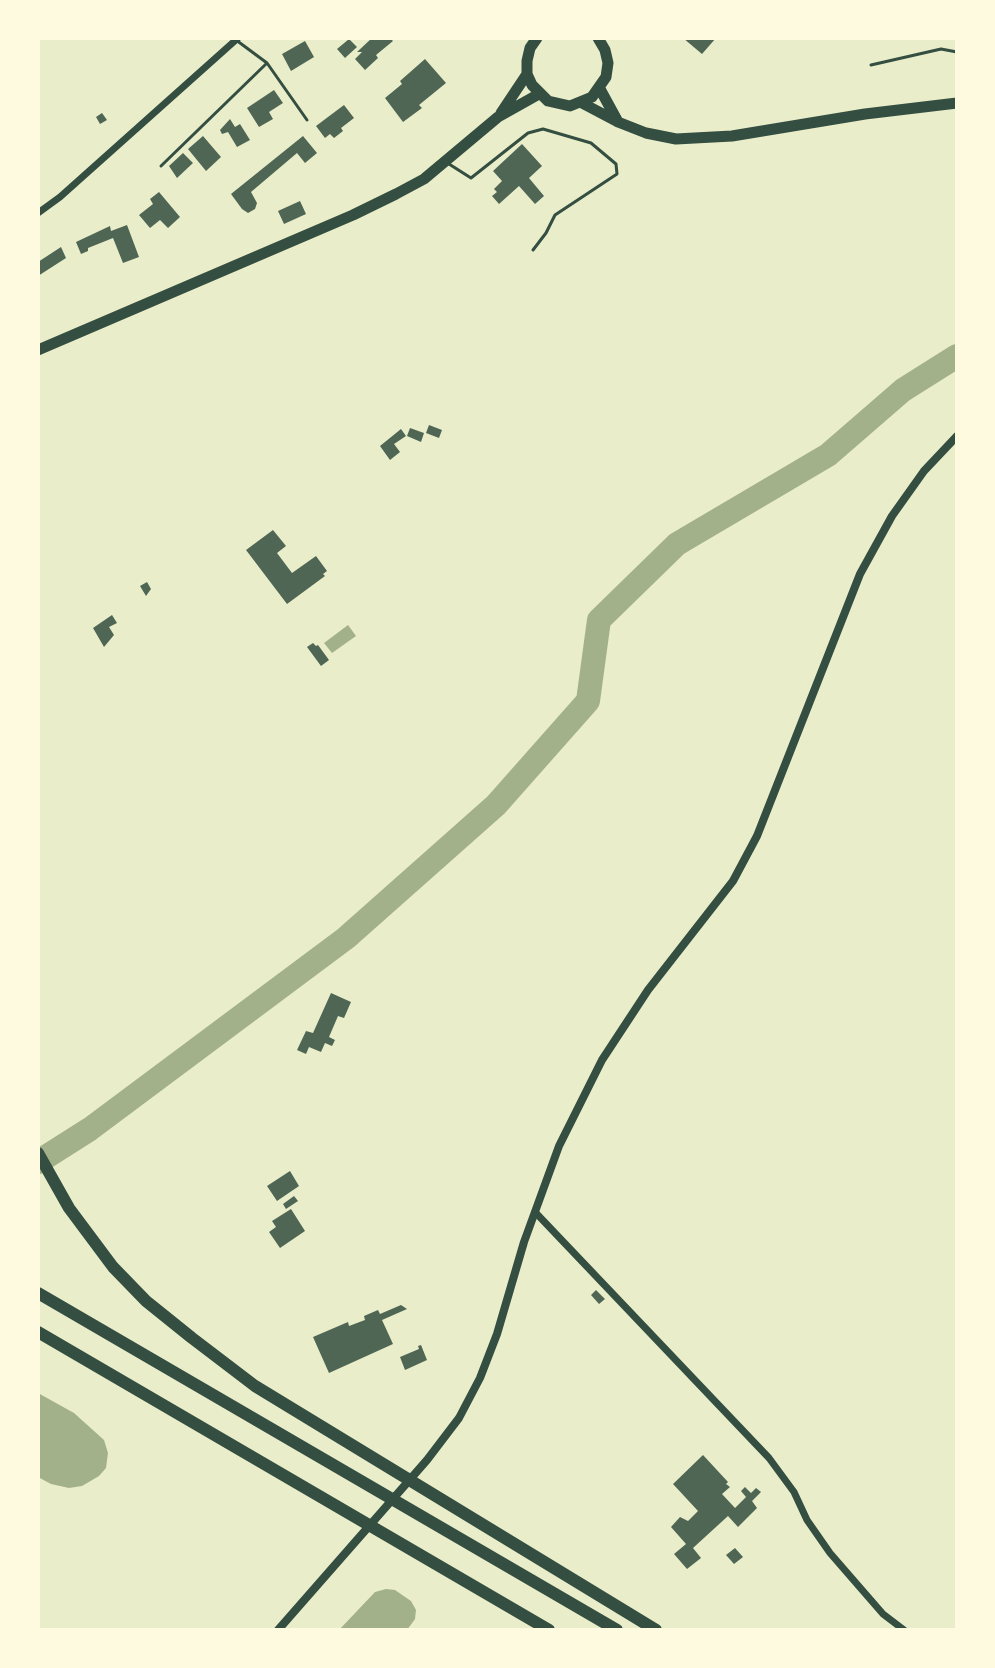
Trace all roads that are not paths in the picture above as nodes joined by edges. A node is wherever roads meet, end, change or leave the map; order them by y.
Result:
1 (537, 38) edge
2 (598, 38) edge
3 (237, 39) edge
4 (957, 52) edge
5 (267, 63) junction
6 (871, 65) dead end
7 (527, 74) junction
8 (600, 89) junction
9 (539, 94) junction
10 (582, 103) junction
11 (957, 103) edge
12 (498, 117) junction
13 (307, 120) dead end
14 (618, 122) junction
15 (445, 162) junction
16 (161, 166) dead end
17 (38, 213) edge
18 (533, 250) dead end
19 (38, 350) edge
20 (957, 436) edge
21 (38, 1153) edge
22 (535, 1212) junction
23 (38, 1293) edge
24 (38, 1332) edge
25 (278, 1630) edge
26 (549, 1630) edge
27 (617, 1630) edge
28 (656, 1630) edge
29 (904, 1630) edge

1 - 7 main road
2 - 8 main road
3 - 5 lane
3 - 17 street
4 - 6 lane
5 - 13 lane
5 - 16 lane
7 - 9 main road
7 - 12 main road
8 - 10 main road
8 - 14 main road
9 - 10 main road
9 - 12 main road
10 - 14 main road
11 - 14 main road
12 - 15 main road
15 - 18 lane
15 - 19 main road
20 - 22 street
21 - 28 highway
22 - 25 street
22 - 29 street
23 - 27 highway
24 - 26 highway

